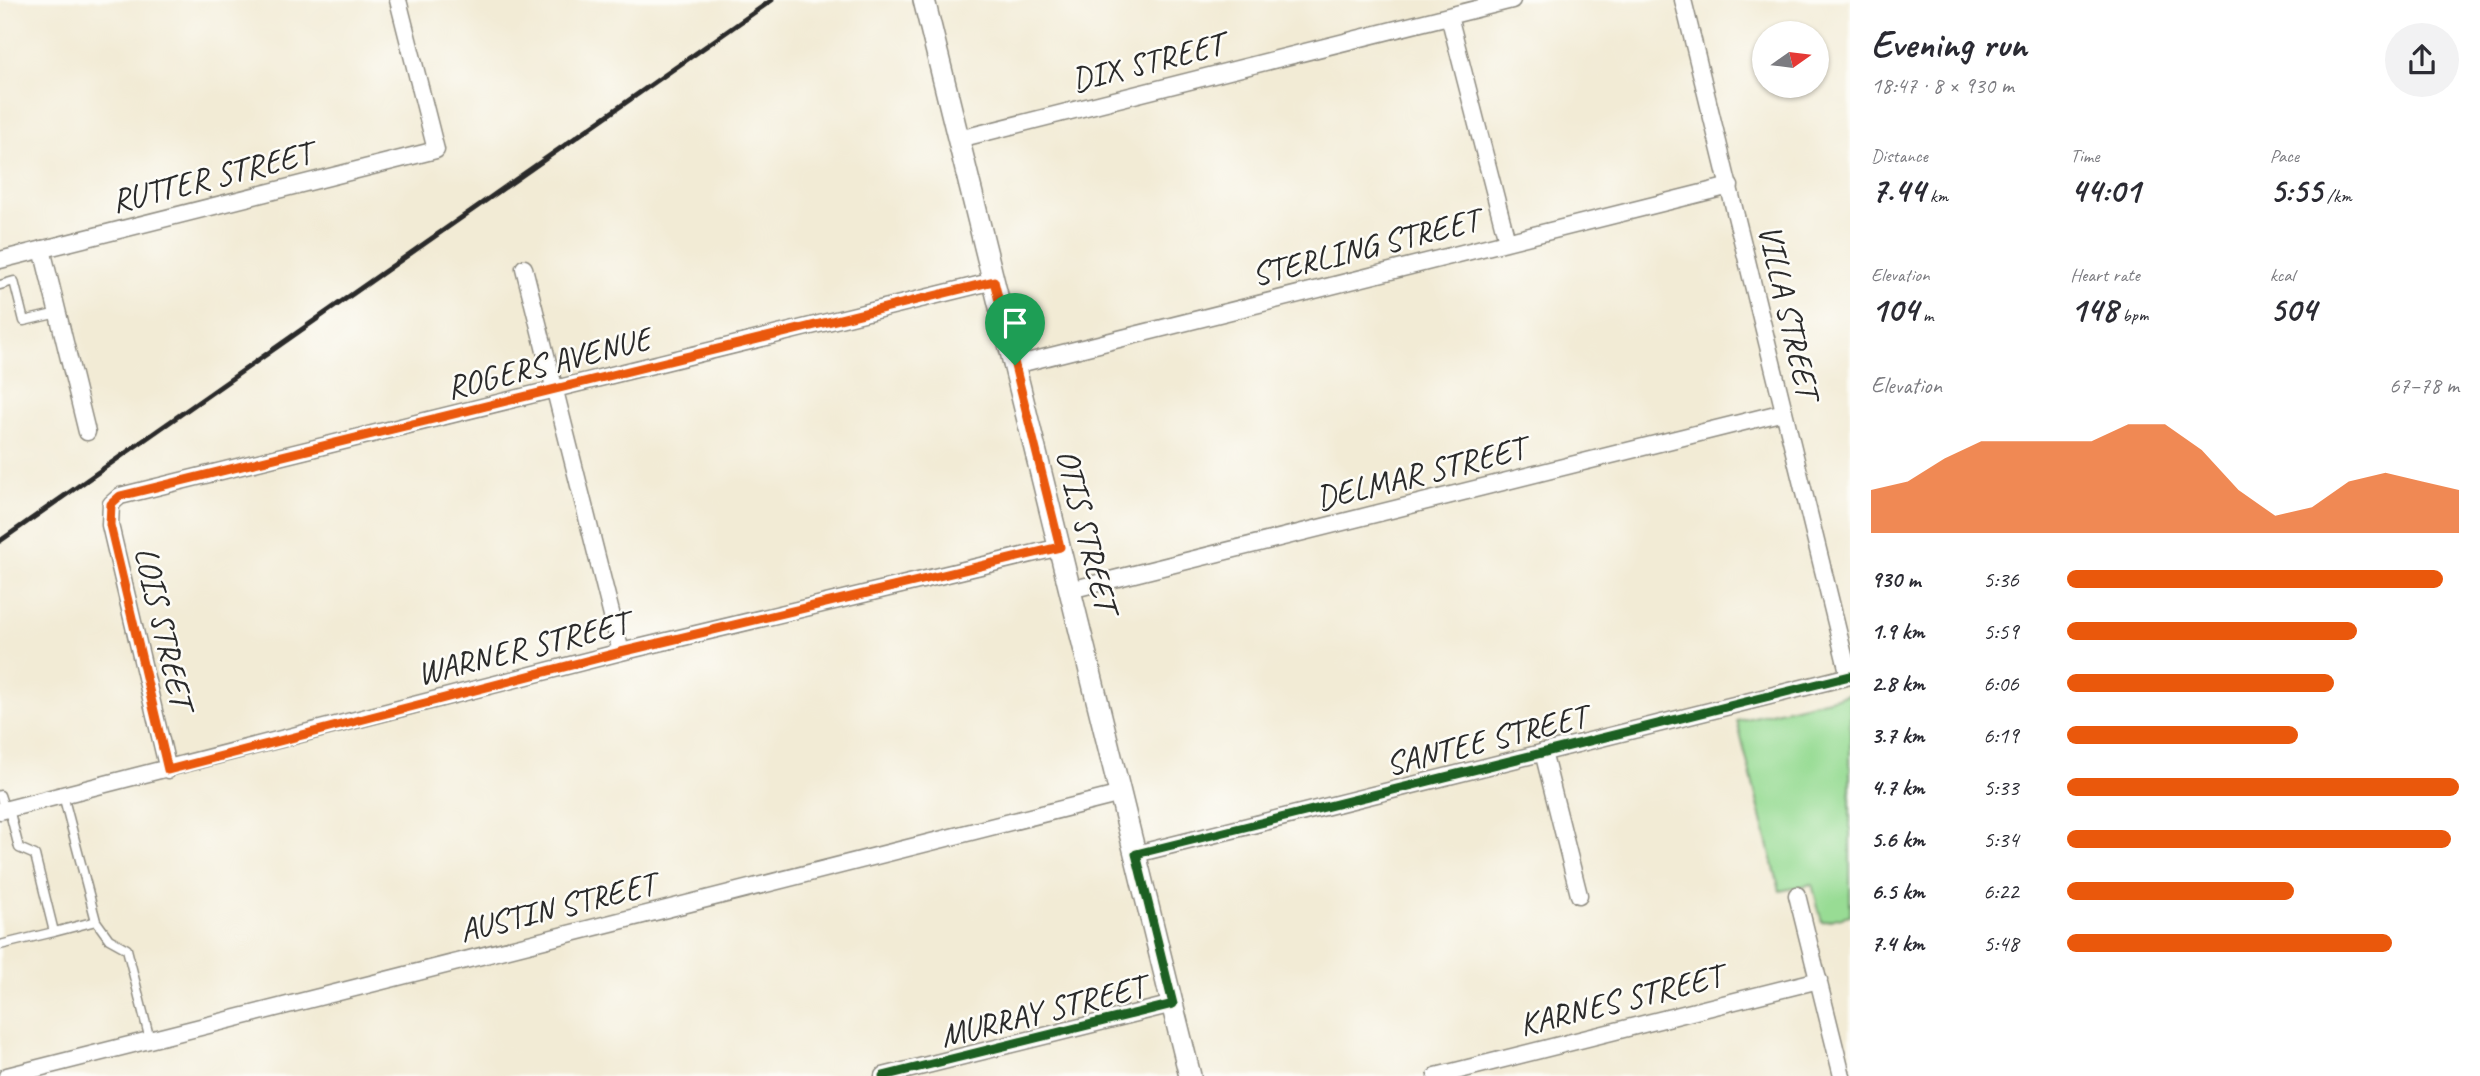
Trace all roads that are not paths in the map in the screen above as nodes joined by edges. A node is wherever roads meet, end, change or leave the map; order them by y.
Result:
1 (398, 0) edge
2 (924, 0) edge
3 (1512, 0) edge
4 (1683, 0) edge
5 (1449, 16) junction
6 (959, 139) junction
7 (1730, 187) junction
8 (1507, 241) junction
9 (43, 249) junction
10 (0, 260) edge
11 (524, 268) dead end
12 (994, 281) junction
13 (0, 285) edge
14 (58, 313) junction
15 (1015, 365) junction
16 (554, 392) junction
17 (1784, 412) junction
18 (87, 432) dead end
19 (115, 499) joint
20 (1060, 547) junction
21 (1070, 590) junction
22 (621, 652) junction
23 (1849, 676) edge
24 (1543, 752) junction
25 (168, 770) junction
26 (1121, 794) junction
27 (63, 795) junction
28 (4, 806) edge
29 (1136, 854) junction
30 (1578, 895) dead end
31 (1797, 895) dead end
32 (96, 921) junction
33 (54, 932) junction
34 (0, 945) edge
35 (1819, 980) junction
36 (1173, 1004) junction
37 (150, 1040) junction
38 (8, 1076) edge
39 (883, 1076) edge
40 (1191, 1076) edge
41 (1436, 1076) edge
42 (1842, 1076) edge

1 - 9 street, RUTTER STREET
2 - 6 street, OTIS STREET
3 - 5 street, DIX STREET
4 - 7 street, VILLA STREET
5 - 6 street, DIX STREET
5 - 8 street
6 - 12 street, OTIS STREET
7 - 8 street, STERLING STREET
7 - 17 street, VILLA STREET
8 - 15 street, STERLING STREET
9 - 10 street, RUTTER STREET
9 - 14 street
11 - 16 street
12 - 15 street, OTIS STREET
12 - 16 street, ROGERS AVENUE
13 - 14 lane
14 - 18 street
15 - 20 street, OTIS STREET
16 - 19 street, ROGERS AVENUE
16 - 22 street
17 - 21 street, DELMAR STREET
17 - 23 street, VILLA STREET
19 - 25 street, LOIS STREET
20 - 21 street, OTIS STREET
20 - 22 street, WARNER STREET
21 - 26 street, OTIS STREET
22 - 25 street, WARNER STREET
23 - 24 street, SANTEE STREET
24 - 29 street, SANTEE STREET
24 - 30 street
25 - 27 street, WARNER STREET
26 - 29 street, OTIS STREET
26 - 37 street, AUSTIN STREET
27 - 28 street, WARNER STREET
27 - 32 lane
28 - 33 lane
29 - 36 street, OTIS STREET
31 - 35 street
32 - 33 lane
32 - 37 lane
33 - 34 lane
35 - 41 street, KARNES STREET
35 - 42 street
36 - 39 street, MURRAY STREET
36 - 40 street, OTIS STREET
37 - 38 street, AUSTIN STREET

